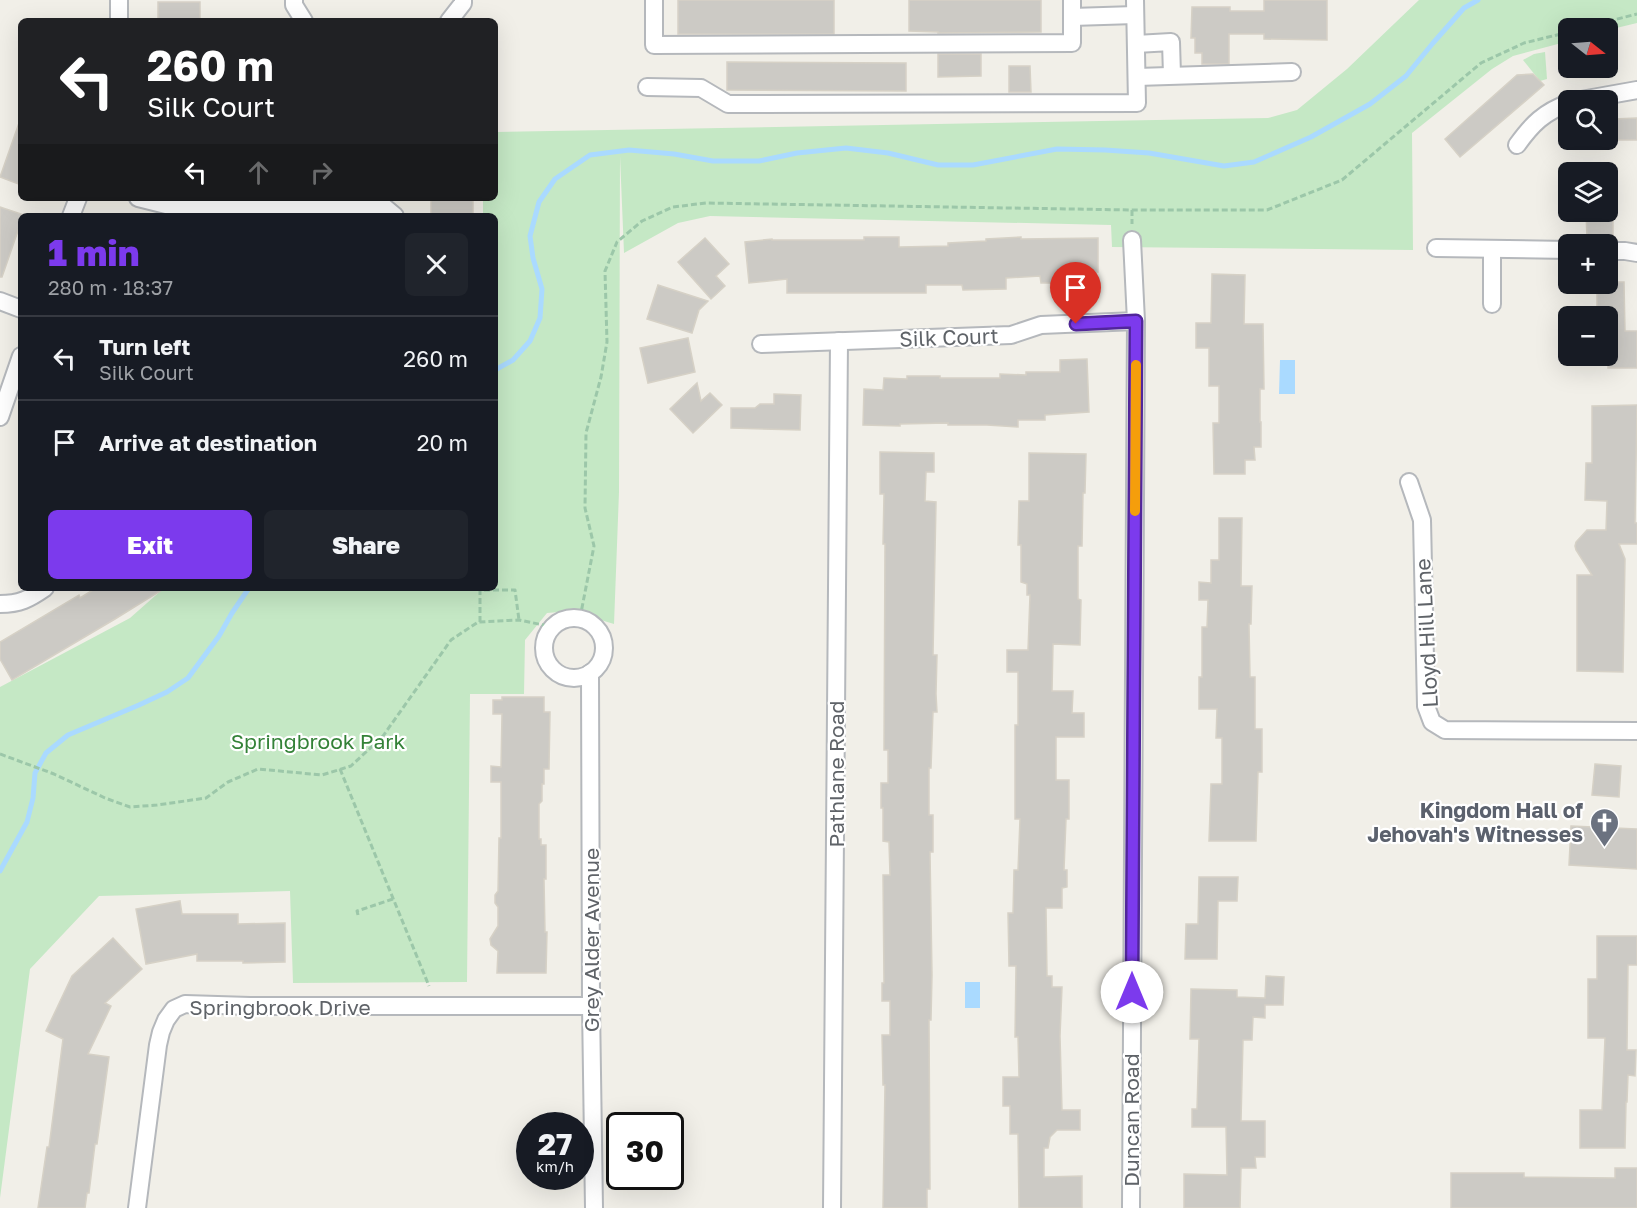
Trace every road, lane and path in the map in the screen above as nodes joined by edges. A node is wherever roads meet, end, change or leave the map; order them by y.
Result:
1 (119, 0) edge
2 (294, 0) edge
3 (463, 0) edge
4 (654, 0) edge
5 (1135, 7) edge
6 (1072, 8) edge
7 (1637, 14) edge
8 (120, 18) edge
9 (301, 18) edge
10 (451, 18) edge
11 (1618, 19) edge
12 (1558, 35) edge
13 (1136, 44) junction
14 (1292, 72) dead end
15 (1172, 75) junction
16 (1137, 78) junction
17 (647, 87) dead end
18 (1637, 90) edge
19 (1618, 93) edge
20 (1558, 107) edge
21 (1517, 145) dead end
22 (150, 201) edge
23 (194, 212) edge
24 (392, 213) edge
25 (1132, 240) dead end
26 (1436, 249) dead end
27 (1492, 250) junction
28 (1558, 250) edge
29 (1618, 251) edge
30 (1637, 253) edge
31 (0, 301) edge
32 (1492, 304) dead end
33 (18, 308) edge
34 (1136, 321) junction
35 (839, 341) junction
36 (761, 344) dead end
37 (18, 365) edge
38 (0, 417) edge
39 (1409, 482) dead end
40 (498, 590) edge
41 (41, 591) edge
42 (480, 591) edge
43 (0, 604) edge
44 (580, 618) junction
45 (519, 620) junction
46 (480, 622) junction
47 (553, 627) junction
48 (590, 672) junction
49 (1637, 731) edge
50 (0, 754) edge
51 (340, 770) junction
52 (393, 899) junction
53 (358, 915) dead end
54 (429, 986) dead end
55 (591, 1006) junction
56 (137, 1208) edge
57 (594, 1208) edge
58 (832, 1208) edge
59 (1131, 1208) edge

1 - 8 street
2 - 9 street
3 - 10 street
4 - 6 street
5 - 6 street
5 - 13 street
7 - 11 path
12 - 44 path
13 - 15 street
13 - 16 street
14 - 15 street
15 - 16 street
16 - 17 street
18 - 19 street
20 - 21 street
22 - 23 street
23 - 24 street
25 - 34 street, Duncan Road
26 - 27 street
27 - 28 street
27 - 32 street
29 - 30 street
31 - 33 street
34 - 35 street, Silk Court
34 - 59 street, Duncan Road
35 - 36 street, Silk Court
35 - 58 street, Pathlane Road
37 - 38 street
39 - 49 street, Lloyd Hill Lane
40 - 45 path
41 - 43 street
42 - 46 path
44 - 47 street
44 - 48 street, Grey Alder Avenue
45 - 46 path
45 - 47 path
46 - 51 path
47 - 48 street
48 - 55 street, Grey Alder Avenue
50 - 51 path
51 - 52 path
52 - 53 path
52 - 54 path
55 - 56 street, Springbrook Drive
55 - 57 street, Grey Alder Avenue

